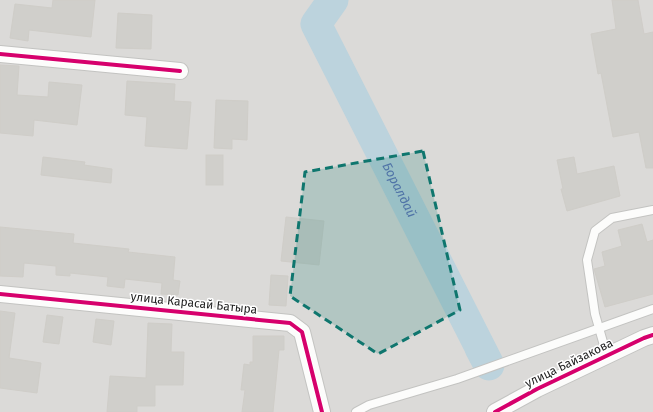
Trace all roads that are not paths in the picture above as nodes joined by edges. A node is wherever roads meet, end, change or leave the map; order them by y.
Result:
1 (0, 54) edge
2 (180, 71) dead end
3 (653, 210) edge
4 (0, 294) edge
5 (653, 309) edge
6 (599, 328) junction
7 (653, 335) edge
8 (608, 356) junction
9 (322, 412) edge
10 (356, 412) edge
11 (496, 412) edge

1 - 2 street
3 - 6 lane
4 - 9 street, улица Карасай Батыра
5 - 6 lane
6 - 8 lane
6 - 10 lane
7 - 8 street, улица Байзакова
8 - 11 street, улица Байзакова

